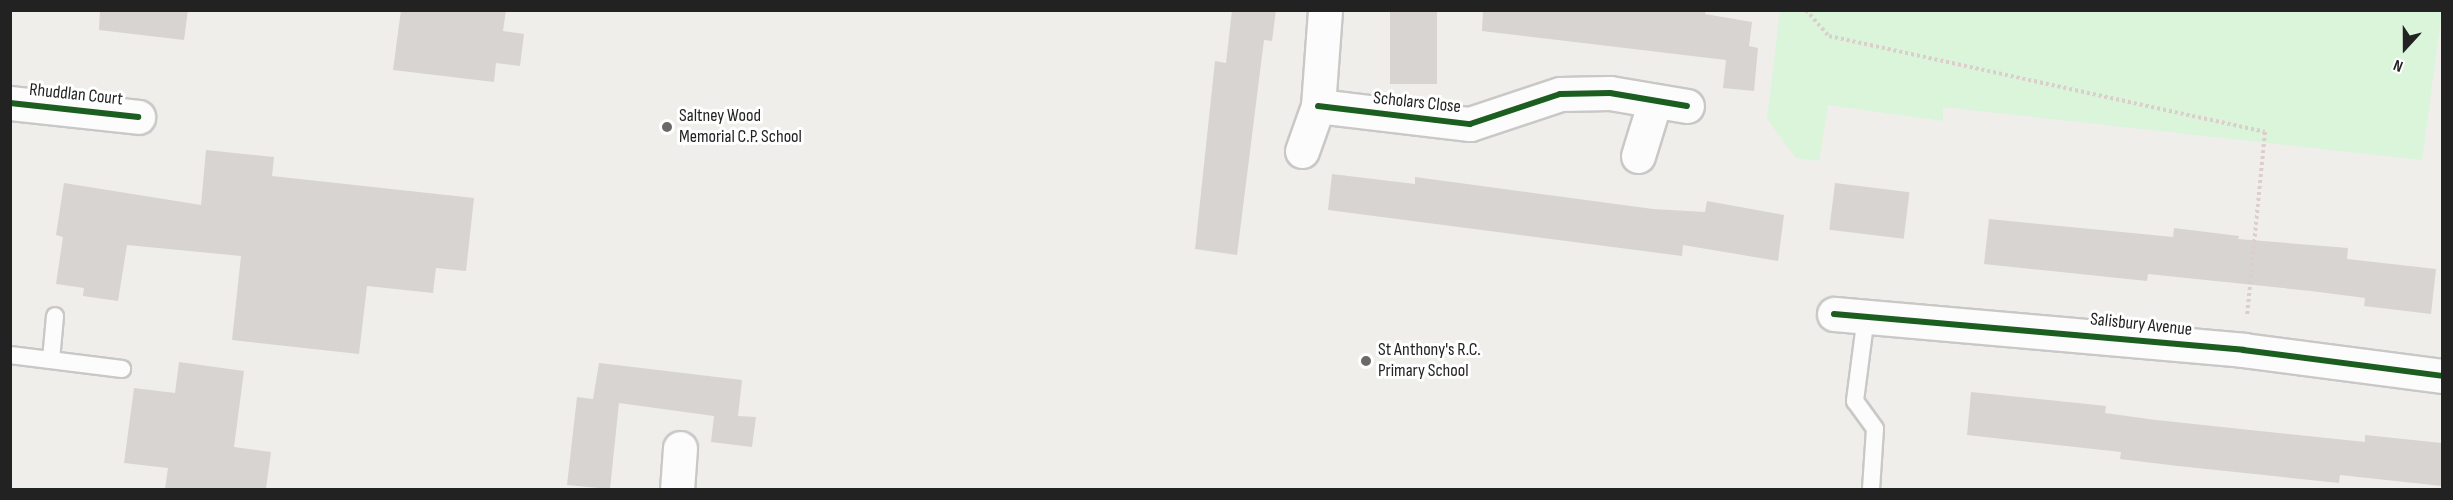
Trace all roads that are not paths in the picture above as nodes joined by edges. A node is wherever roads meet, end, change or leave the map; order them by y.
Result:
1 (1325, 10) edge
2 (10, 104) edge
3 (1654, 104) junction
4 (1318, 106) junction
5 (1687, 106) dead end
6 (138, 117) dead end
7 (1302, 151) dead end
8 (1638, 156) dead end
9 (1850, 315) joint
10 (55, 316) dead end
11 (10, 355) edge
12 (51, 360) junction
13 (122, 369) dead end
14 (2442, 376) edge
15 (680, 448) dead end
16 (677, 489) edge
17 (1871, 489) edge

1 - 4 street
2 - 6 street, Rhuddlan Court
3 - 4 street, Scholars Close
3 - 5 street, Scholars Close
3 - 8 street
4 - 7 street
9 - 14 street, Salisbury Avenue
9 - 17 lane
10 - 12 lane
11 - 12 lane
12 - 13 lane
15 - 16 street

